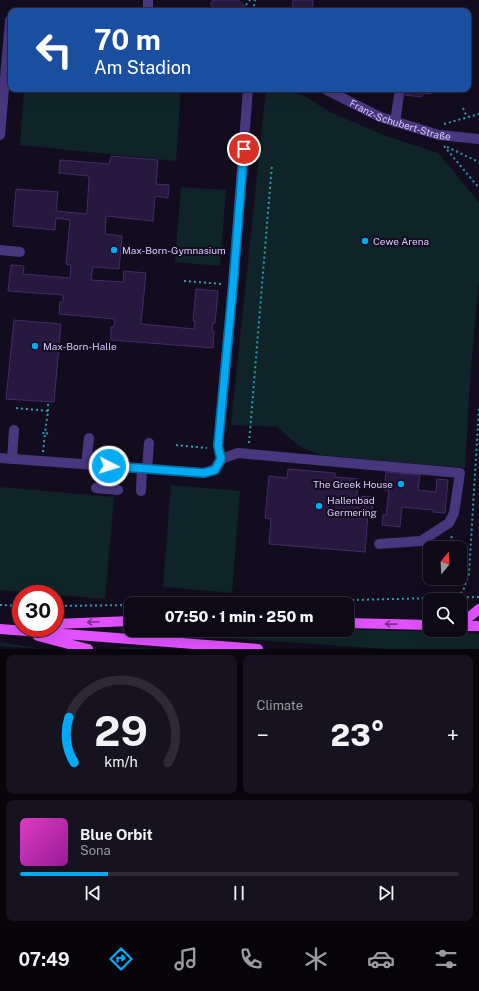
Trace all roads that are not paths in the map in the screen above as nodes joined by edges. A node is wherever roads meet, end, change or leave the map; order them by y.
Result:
1 (7, 20) edge
2 (248, 92) edge
3 (330, 92) edge
4 (399, 94) dead end
5 (395, 122) junction
6 (0, 135) edge
7 (479, 139) edge
8 (0, 250) edge
9 (20, 252) dead end
10 (14, 430) dead end
11 (89, 438) dead end
12 (149, 443) dead end
13 (220, 455) junction
14 (0, 458) edge
15 (12, 459) junction
16 (86, 464) junction
17 (109, 466) junction
18 (145, 469) junction
19 (96, 488) dead end
20 (107, 489) junction
21 (118, 490) dead end
22 (140, 491) dead end
23 (379, 544) dead end
24 (479, 609) edge
25 (467, 618) edge
26 (124, 621) edge
27 (354, 623) edge
28 (64, 624) edge
29 (423, 625) edge
30 (467, 626) edge
31 (479, 626) edge
32 (0, 629) edge
33 (12, 630) edge
34 (64, 634) edge
35 (39, 637) edge
36 (88, 649) edge
37 (258, 649) edge

1 - 6 street
2 - 13 street
3 - 5 street, Franz-Schubert-Straße
4 - 5 street
5 - 7 street, Franz-Schubert-Straße
8 - 9 street
10 - 15 street
11 - 16 street
12 - 18 street
13 - 18 street
13 - 23 street
14 - 15 street
15 - 16 street
16 - 17 street
17 - 18 street
17 - 20 street
18 - 22 street
19 - 20 street
20 - 21 street
24 - 25 main road
26 -> 28 main road
29 -> 27 main road
30 - 31 main road
32 - 33 main road
34 - 37 main road
35 - 36 main road

